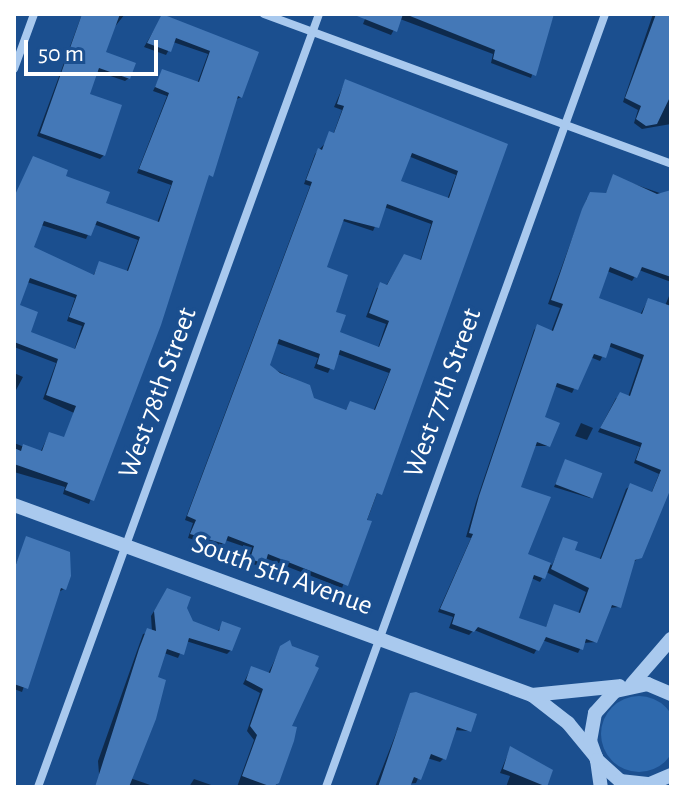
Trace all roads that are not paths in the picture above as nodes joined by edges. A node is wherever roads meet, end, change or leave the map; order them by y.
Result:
1 (34, 14) edge
2 (264, 14) edge
3 (319, 14) edge
4 (605, 14) edge
5 (313, 32) junction
6 (14, 69) edge
7 (563, 125) junction
8 (671, 164) edge
9 (14, 505) edge
10 (126, 545) junction
11 (379, 638) junction
12 (671, 639) edge
13 (630, 685) junction
14 (671, 694) edge
15 (532, 695) junction
16 (596, 758) junction
17 (667, 778) edge
18 (38, 787) edge
19 (326, 787) edge
20 (601, 787) edge

1 - 6 street
2 - 5 street
3 - 5 street, West 78th Street
4 - 7 street, West 77th Street
5 - 7 street
5 - 10 street, West 78th Street
7 - 8 street
7 - 11 street, West 77th Street
9 - 10 street, South 5th Avenue
10 - 11 street, South 5th Avenue
10 - 18 street, West 78th Street
11 - 15 street, South 5th Avenue
11 - 19 street, West 77th Street
12 - 13 street
13 - 14 street
13 - 15 street, South 5th Avenue
13 - 16 street
15 - 16 street, South 5th Avenue
16 - 17 street, South 5th Avenue
16 - 20 street

